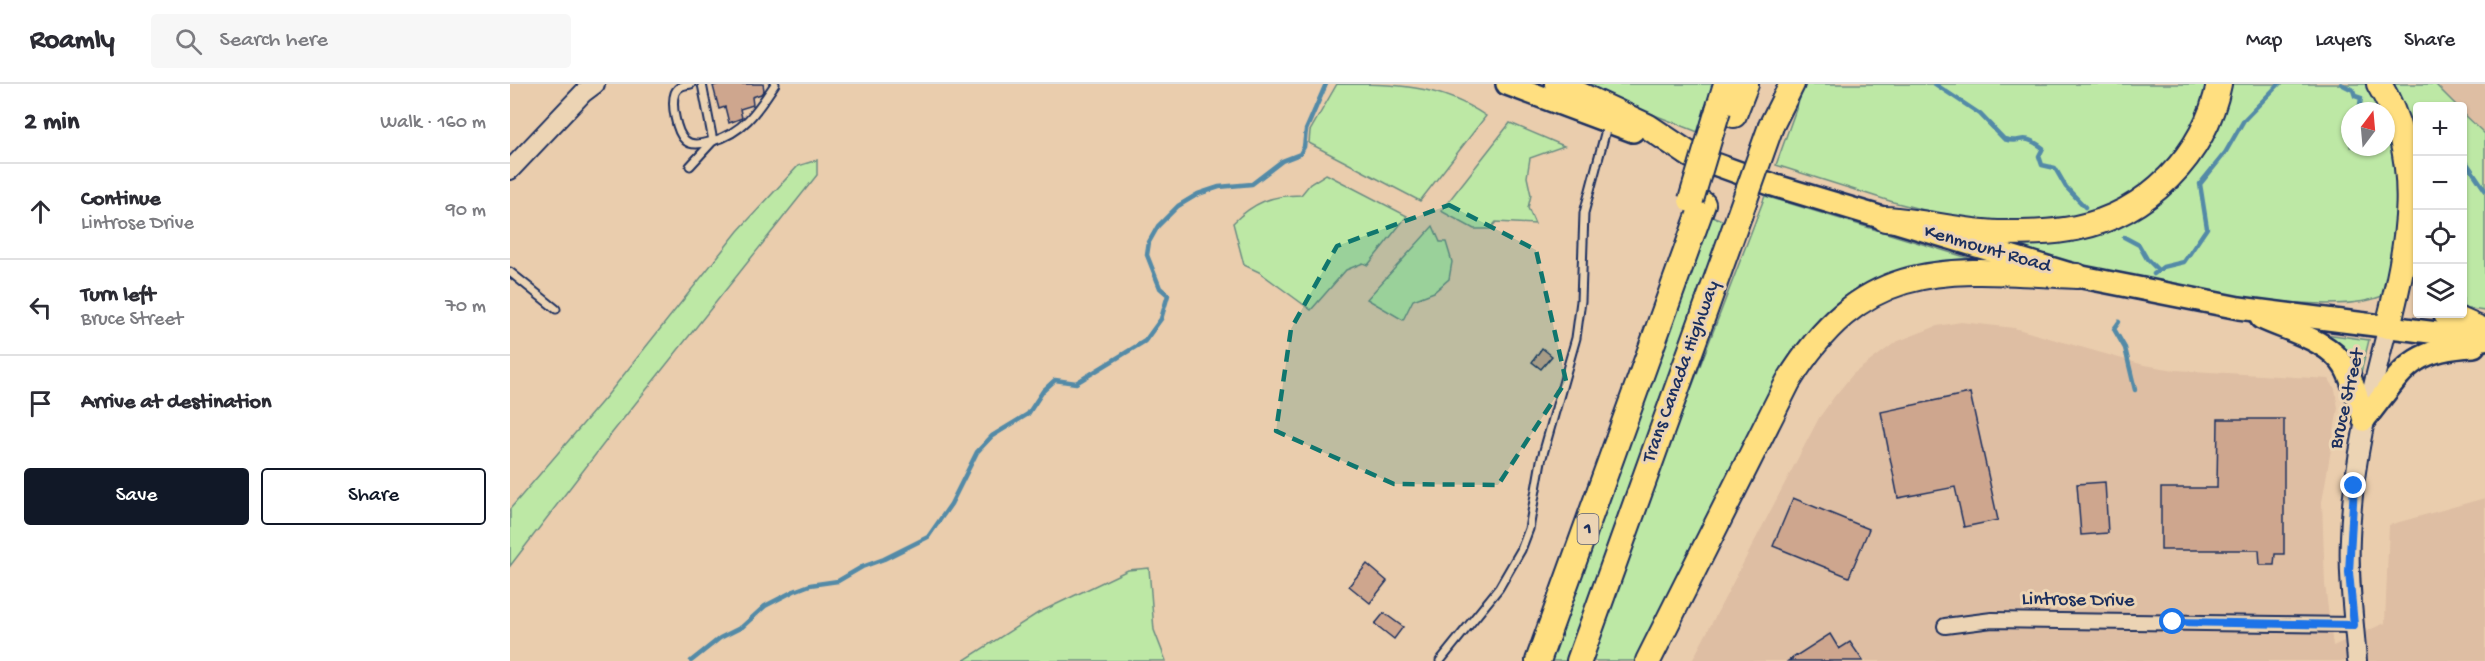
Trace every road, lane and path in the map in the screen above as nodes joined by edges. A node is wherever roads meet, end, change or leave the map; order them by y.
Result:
1 (595, 84) edge
2 (691, 84) edge
3 (702, 84) edge
4 (775, 84) edge
5 (1507, 84) edge
6 (1557, 84) edge
7 (1726, 84) edge
8 (1746, 84) edge
9 (1787, 84) edge
10 (1792, 84) edge
11 (2219, 84) edge
12 (2379, 84) edge
13 (1726, 113) junction
14 (1609, 121) junction
15 (1771, 126) junction
16 (712, 141) junction
17 (1692, 156) junction
18 (690, 166) dead end
19 (510, 170) edge
20 (1885, 219) junction
21 (2405, 241) junction
22 (2413, 269) edge
23 (510, 272) edge
24 (2077, 276) junction
25 (2239, 308) junction
26 (556, 309) dead end
27 (2455, 318) edge
28 (2388, 326) junction
29 (2485, 331) edge
30 (2485, 339) edge
31 (2485, 345) edge
32 (2364, 420) junction
33 (2354, 625) junction
34 (1945, 626) dead end
35 (1440, 661) edge
36 (1538, 661) edge
37 (1579, 661) edge
38 (1648, 661) edge
39 (2357, 661) edge

1 - 19 main road
2 - 16 lane
3 - 16 lane
4 - 16 lane
5 - 14 main road, Kenmount Road
6 - 17 highway
7 - 13 highway
8 - 13 highway, Trans Canada Highway / 1
9 - 15 highway, Trans Canada Highway / 1
10 - 15 highway
11 - 20 highway
12 - 21 highway
13 - 36 highway, Trans Canada Highway / 1
14 - 17 main road, Kenmount Road
14 - 35 lane
15 - 37 highway, Trans Canada Highway / 1, bridge
16 - 18 lane
17 - 20 main road, Kenmount Road
20 - 24 main road, Kenmount Road
21 - 22 highway
21 - 28 highway
23 - 26 lane
24 - 25 main road, Kenmount Road
24 - 38 highway
25 - 28 main road, Kenmount Road
25 - 32 main road
27 - 29 highway
28 - 30 main road, Kenmount Road
28 - 32 main road, Bruce Street
31 - 32 main road
32 - 33 main road, Bruce Street
33 - 34 street, Lintrose Drive
33 - 39 main road, Bruce Street

